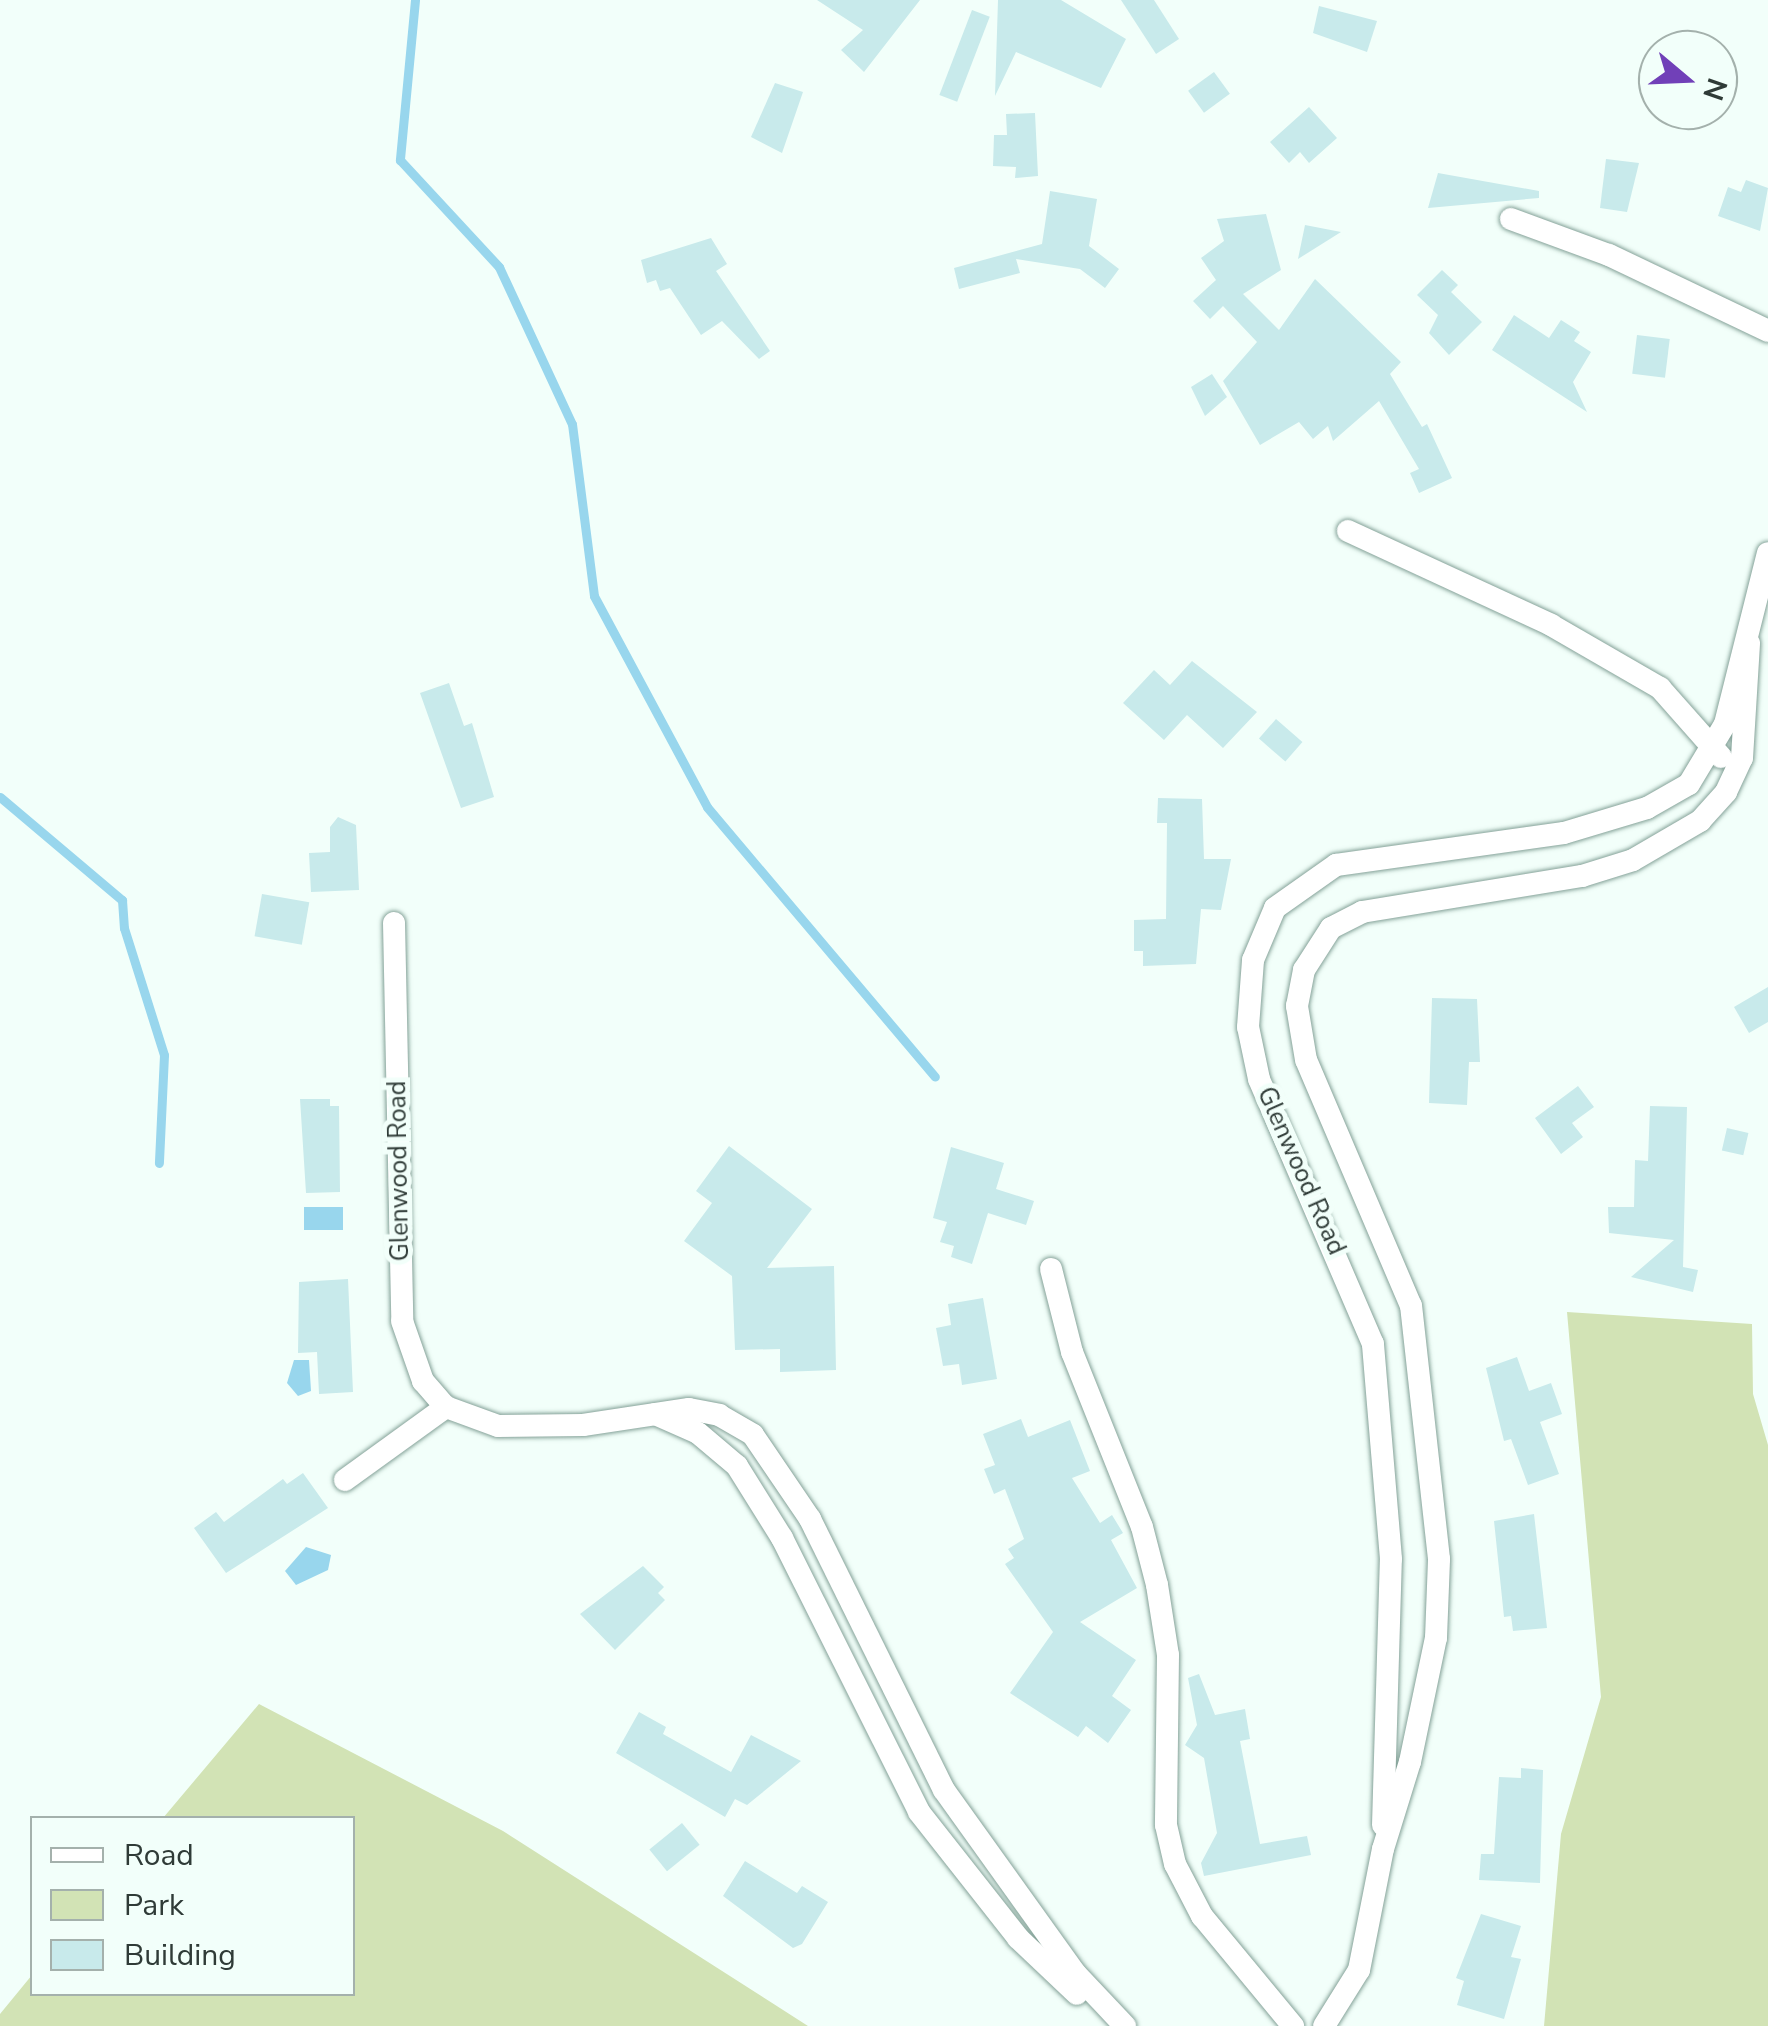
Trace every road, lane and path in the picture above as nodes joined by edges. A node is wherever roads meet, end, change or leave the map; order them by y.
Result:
1 (1511, 219) dead end
2 (1768, 331) edge
3 (1348, 531) dead end
4 (1768, 553) edge
5 (1749, 644) junction
6 (1714, 749) junction
7 (1736, 777) junction
8 (394, 922) dead end
9 (1052, 1269) dead end
10 (446, 1407) junction
11 (655, 1414) junction
12 (344, 1480) dead end
13 (1383, 1849) junction
14 (1116, 2026) edge
15 (1125, 2026) edge
16 (1293, 2026) edge
17 (1324, 2026) edge

1 - 2 street
3 - 6 street
4 - 5 street, Glenwood Road
5 - 6 street, Glenwood Road
5 - 7 street, Glenwood Road
6 - 7 street
6 - 13 street, Glenwood Road
7 - 13 street, Glenwood Road
8 - 10 street, Glenwood Road
9 - 16 street
10 - 11 street
10 - 12 street
11 - 14 street
11 - 15 street
13 - 17 street, Glenwood Road

